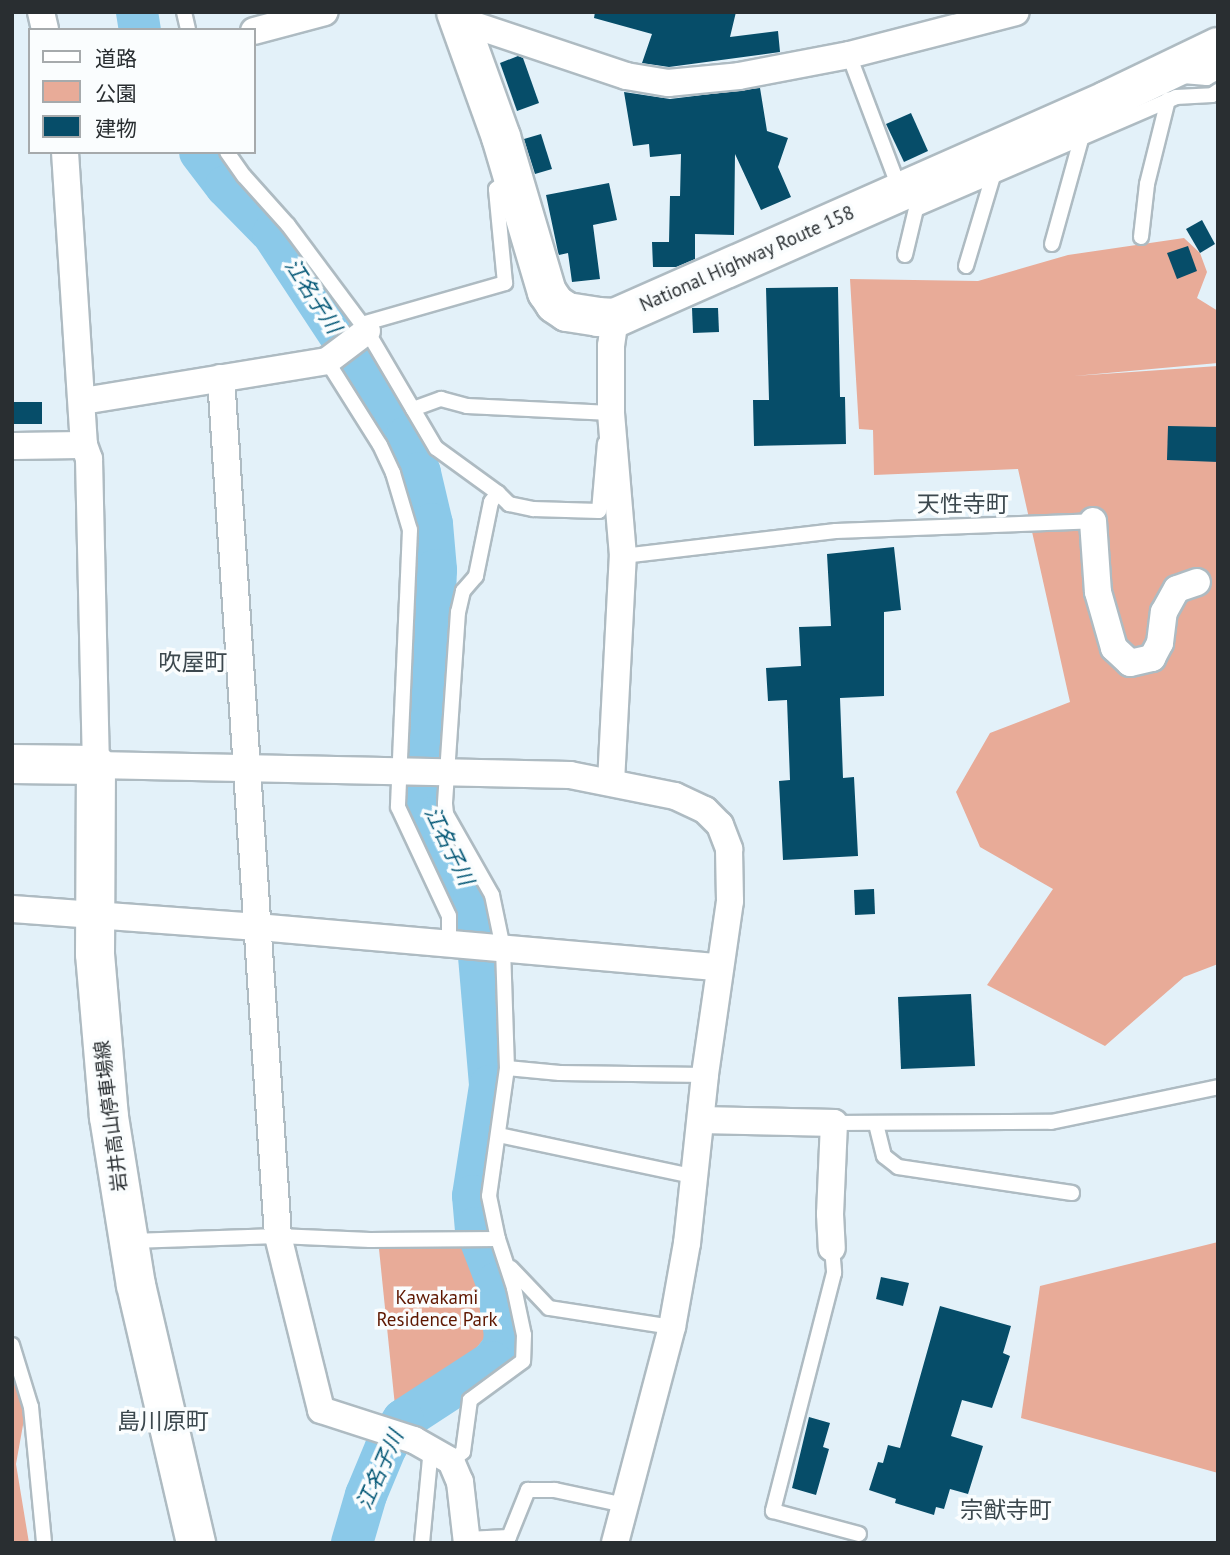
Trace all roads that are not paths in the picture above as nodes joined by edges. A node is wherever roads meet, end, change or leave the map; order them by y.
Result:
1 (325, 12) edge
2 (1016, 12) edge
3 (457, 16) edge
4 (256, 29) edge
5 (1218, 47) edge
6 (849, 55) junction
7 (1218, 72) edge
8 (1173, 84) junction
9 (1218, 91) edge
10 (1082, 136) junction
11 (65, 154) edge
12 (229, 154) edge
13 (993, 176) junction
14 (513, 177) junction
15 (900, 190) junction
16 (1141, 237) dead end
17 (1052, 244) dead end
18 (905, 255) dead end
19 (966, 266) dead end
20 (615, 318) junction
21 (350, 342) junction
22 (221, 377) junction
23 (83, 401) junction
24 (412, 409) junction
25 (611, 413) junction
26 (84, 445) junction
27 (12, 446) edge
28 (498, 493) junction
29 (1093, 521) joint
30 (623, 556) junction
31 (1197, 582) dead end
32 (12, 764) edge
33 (96, 765) junction
34 (246, 768) junction
35 (403, 773) junction
36 (442, 773) junction
37 (611, 782) junction
38 (12, 909) edge
39 (94, 916) junction
40 (258, 927) junction
41 (457, 944) junction
42 (500, 948) junction
43 (719, 967) junction
44 (507, 1068) junction
45 (705, 1074) junction
46 (1218, 1087) edge
47 (702, 1120) junction
48 (834, 1123) junction
49 (876, 1124) junction
50 (499, 1135) junction
51 (696, 1177) junction
52 (1072, 1193) dead end
53 (278, 1237) junction
54 (492, 1239) junction
55 (127, 1241) junction
56 (832, 1248) joint
57 (508, 1264) junction
58 (672, 1327) junction
59 (12, 1345) edge
60 (432, 1450) junction
61 (625, 1505) junction
62 (859, 1534) dead end
63 (467, 1541) edge
64 (44, 1543) edge
65 (196, 1543) edge
66 (422, 1543) edge
67 (615, 1543) edge

1 - 4 street
2 - 6 street
3 - 6 street
3 - 14 main road, National Highway Route 158
5 - 8 main road, National Highway Route 158
6 - 15 lane
7 - 8 lane
8 - 9 lane
8 - 10 lane
8 - 15 main road, National Highway Route 158
8 - 16 lane
10 - 13 lane
10 - 17 lane
11 - 23 street
12 - 21 lane
13 - 18 lane
13 - 19 lane
14 - 20 main road, National Highway Route 158
14 - 21 lane
15 - 20 main road, National Highway Route 158
20 - 25 street
21 - 22 street
21 - 24 lane
21 - 35 lane
22 - 23 street
22 - 34 street
23 - 26 street
24 - 25 lane
24 - 28 lane
25 - 28 lane
25 - 30 street
26 - 27 street
26 - 33 street
28 - 36 lane
29 - 30 lane
29 - 31 street
30 - 37 street
32 - 33 main road
33 - 34 street
33 - 39 main road, 岩井高山停車場線
34 - 35 street
34 - 40 street
35 - 36 street
35 - 41 lane
36 - 37 street
36 - 42 lane
37 - 43 street
38 - 39 street
39 - 40 street
39 - 55 main road, 岩井高山停車場線
40 - 41 street
40 - 53 street
41 - 42 street
42 - 43 street
42 - 44 lane
43 - 45 street
44 - 45 lane
44 - 50 lane
45 - 47 street
46 - 49 lane
47 - 48 street
47 - 51 street
48 - 49 lane
48 - 56 street
49 - 52 lane
50 - 51 lane
50 - 54 lane
51 - 58 street
53 - 54 lane
53 - 55 lane
53 - 60 street
54 - 57 lane
55 - 65 main road, 岩井高山停車場線
56 - 62 lane
57 - 58 lane
57 - 60 lane
58 - 61 street
59 - 64 lane
60 - 63 street
60 - 66 lane
61 - 63 lane
61 - 67 street

